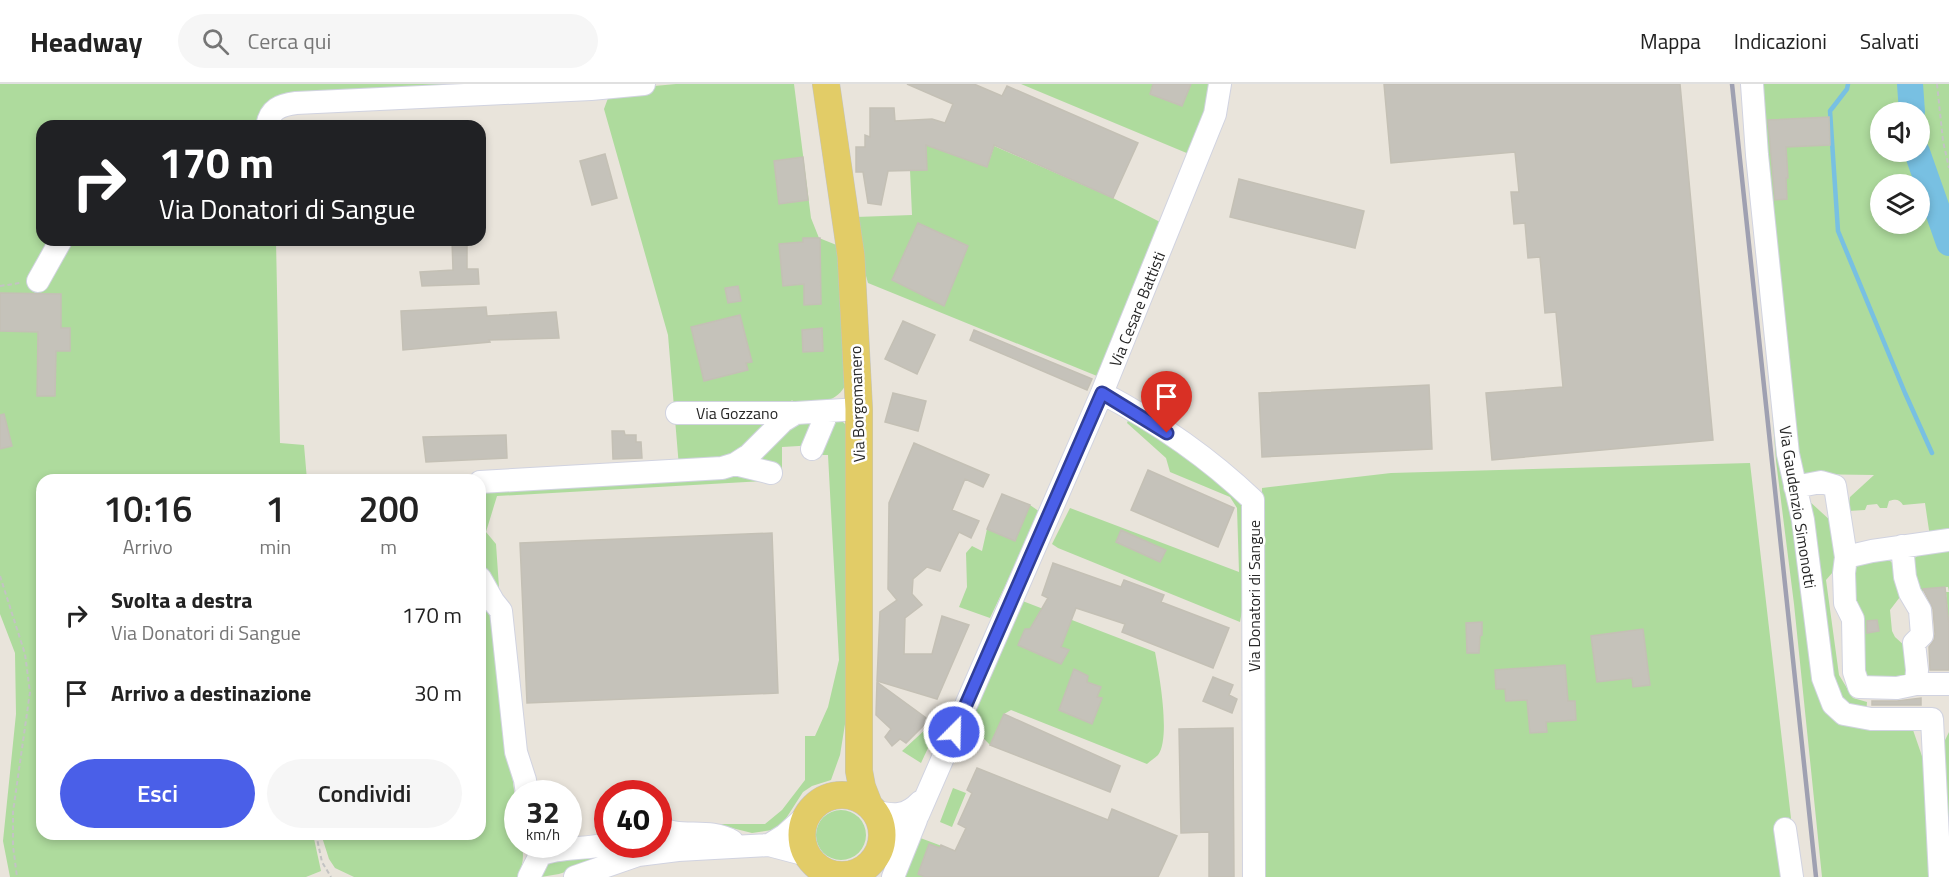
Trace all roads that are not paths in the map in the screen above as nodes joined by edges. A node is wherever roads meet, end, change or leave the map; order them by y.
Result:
1 (644, 84) edge
2 (826, 84) edge
3 (1220, 84) edge
4 (1752, 84) edge
5 (268, 120) edge
6 (58, 246) edge
7 (38, 281) dead end
8 (1102, 393) junction
9 (859, 409) junction
10 (828, 411) junction
11 (677, 413) dead end
12 (796, 413) junction
13 (812, 449) dead end
14 (735, 464) junction
15 (771, 473) dead end
16 (486, 482) edge
17 (1795, 487) junction
18 (1949, 540) edge
19 (1902, 546) junction
20 (1846, 557) junction
21 (486, 589) edge
22 (1916, 684) junction
23 (1949, 684) edge
24 (858, 725) junction
25 (525, 780) edge
26 (832, 796) junction
27 (922, 804) junction
28 (872, 808) junction
29 (806, 817) junction
30 (1785, 829) dead end
31 (672, 831) edge
32 (768, 844) junction
33 (741, 846) junction
34 (594, 848) edge
35 (807, 855) junction
36 (529, 858) edge
37 (869, 864) edge
38 (830, 875) edge
39 (528, 877) edge
40 (575, 877) edge
41 (893, 877) edge
42 (1254, 877) edge
43 (1792, 877) edge
44 (1940, 877) edge

1 - 5 street
2 - 9 main road, Via Borgomanero
3 - 8 street, Via Cesare Battisti
4 - 17 street, Via Gaudenzio Simonotti
6 - 7 street
8 - 27 street, Via Cesare Battisti
8 - 42 street, Via Donatori di Sangue
9 - 10 street, Via Gozzano
9 - 24 main road, Via Borgomanero
10 - 12 street, Via Gozzano
10 - 13 street
11 - 12 street, Via Gozzano
12 - 14 street, Via Gozzano
14 - 15 street
14 - 16 street
17 - 20 street
17 - 44 street, Via Gaudenzio Simonotti
18 - 19 street
19 - 20 street
19 - 22 street
20 - 22 street
21 - 25 street
22 - 23 street
24 - 26 main road, Via Borgomanero
24 - 28 main road, Via Borgomanero
26 - 28 main road
26 - 29 main road
27 - 28 street, Via Cesare Battisti
27 - 37 street, Via Cesare Battisti
27 - 41 street, Via Cesare Battisti
28 - 37 main road
29 - 32 street
29 - 35 main road
30 - 43 street
31 - 33 street
32 - 33 street
32 - 35 street
33 - 40 street
34 - 39 street
35 - 38 main road
36 - 39 street
37 - 38 main road

